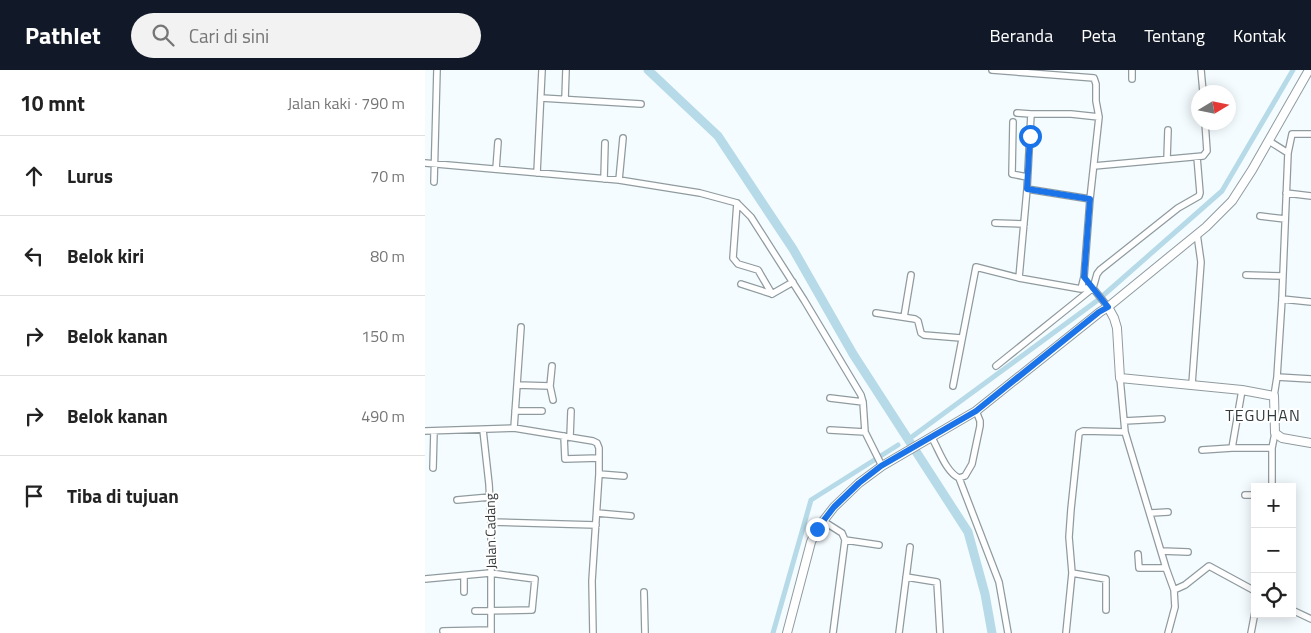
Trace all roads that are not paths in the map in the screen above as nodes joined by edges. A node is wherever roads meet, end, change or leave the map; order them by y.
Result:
1 (437, 70) edge
2 (542, 70) edge
3 (566, 70) edge
4 (992, 70) edge
5 (1132, 70) edge
6 (1201, 70) edge
7 (1309, 70) edge
8 (1131, 79) dead end
9 (1202, 85) edge
10 (541, 98) junction
11 (565, 99) junction
12 (641, 104) dead end
13 (1017, 113) dead end
14 (1031, 114) junction
15 (1099, 117) junction
16 (1013, 122) dead end
17 (1168, 130) dead end
18 (1205, 130) edge
19 (1311, 134) edge
20 (623, 138) dead end
21 (1269, 141) junction
22 (497, 142) dead end
23 (605, 143) dead end
24 (1288, 153) junction
25 (1197, 156) junction
26 (1167, 159) junction
27 (425, 163) edge
28 (435, 163) junction
29 (1094, 166) junction
30 (496, 169) junction
31 (537, 173) junction
32 (1027, 177) junction
33 (604, 179) junction
34 (619, 180) junction
35 (434, 182) dead end
36 (1027, 189) junction
37 (1286, 193) junction
38 (1311, 196) edge
39 (1090, 199) junction
40 (737, 203) junction
41 (1260, 216) dead end
42 (1285, 219) junction
43 (995, 222) dead end
44 (1024, 224) junction
45 (1197, 234) junction
46 (911, 275) dead end
47 (1246, 275) dead end
48 (1283, 276) junction
49 (1084, 277) junction
50 (1019, 278) junction
51 (793, 282) junction
52 (741, 284) dead end
53 (1081, 288) junction
54 (1093, 288) junction
55 (772, 294) junction
56 (1282, 299) junction
57 (1311, 302) edge
58 (1107, 305) junction
59 (876, 313) dead end
60 (904, 317) junction
61 (521, 327) dead end
62 (961, 338) junction
63 (551, 366) dead end
64 (996, 366) dead end
65 (1277, 377) junction
66 (1120, 378) junction
67 (1311, 379) edge
68 (1192, 384) junction
69 (517, 385) junction
70 (550, 386) junction
71 (953, 386) dead end
72 (1242, 390) junction
73 (1274, 396) junction
74 (830, 398) dead end
75 (553, 400) dead end
76 (863, 402) junction
77 (515, 410) junction
78 (542, 411) dead end
79 (571, 411) dead end
80 (978, 416) junction
81 (1162, 419) dead end
82 (1123, 421) junction
83 (514, 428) junction
84 (483, 430) junction
85 (830, 430) dead end
86 (425, 431) edge
87 (434, 431) junction
88 (865, 432) junction
89 (1125, 432) junction
90 (1275, 433) junction
91 (567, 436) junction
92 (932, 438) junction
93 (1311, 443) edge
94 (1232, 448) junction
95 (1272, 448) junction
96 (1202, 450) dead end
97 (599, 458) junction
98 (881, 464) junction
99 (433, 468) dead end
100 (599, 474) junction
101 (624, 476) dead end
102 (959, 478) junction
103 (1272, 483) edge
104 (1245, 495) dead end
105 (1251, 496) edge
106 (489, 497) junction
107 (457, 500) dead end
108 (1169, 512) dead end
109 (597, 513) junction
110 (1151, 513) junction
111 (631, 516) dead end
112 (823, 521) junction
113 (491, 522) junction
114 (596, 525) junction
115 (845, 540) junction
116 (879, 545) dead end
117 (910, 547) dead end
118 (1161, 551) junction
119 (1189, 552) dead end
120 (1138, 554) dead end
121 (1166, 568) junction
122 (491, 573) junction
123 (1073, 573) junction
124 (464, 576) junction
125 (906, 578) junction
126 (425, 579) edge
127 (1251, 589) edge
128 (1174, 590) junction
129 (464, 592) dead end
130 (644, 592) dead end
131 (1106, 610) dead end
132 (475, 611) dead end
133 (492, 611) junction
134 (1296, 612) edge
135 (1254, 618) edge
136 (1311, 619) edge
137 (443, 631) dead end
138 (491, 631) edge
139 (593, 633) edge
140 (645, 633) edge
141 (787, 633) edge
142 (833, 633) edge
143 (899, 633) edge
144 (940, 633) edge
145 (1008, 633) edge
146 (1066, 633) edge
147 (1168, 633) edge
148 (1251, 633) edge

1 - 28 street
2 - 10 street
3 - 11 street
4 - 15 street
5 - 8 street
6 - 9 street
7 - 21 street
10 - 11 street
10 - 31 street
11 - 12 street
13 - 14 street
14 - 15 street
14 - 32 street
15 - 29 street
16 - 32 street
17 - 26 street
18 - 25 street
19 - 24 street
20 - 34 street
21 - 24 street
21 - 45 street
22 - 30 street
23 - 33 street
24 - 37 street
25 - 26 street
25 - 54 street
26 - 29 street
27 - 28 street
28 - 30 street
28 - 35 street
29 - 39 street
30 - 31 street
31 - 33 street
32 - 36 street
33 - 34 street
34 - 40 street
36 - 39 street
36 - 44 street
37 - 38 street
37 - 42 street
39 - 49 street
40 - 51 street
40 - 55 street
41 - 42 street
42 - 48 street
43 - 44 street
44 - 50 street
45 - 58 street
45 - 68 street
46 - 60 street
47 - 48 street
48 - 56 street
49 - 53 street
49 - 54 street
50 - 53 street
50 - 62 street
51 - 55 street
51 - 76 street
52 - 55 street
53 - 54 street
54 - 58 street
54 - 64 street
56 - 57 street
56 - 65 street
58 - 66 street
58 - 80 street
59 - 60 street
60 - 62 street
61 - 69 street
62 - 71 street
63 - 70 street
65 - 67 street
65 - 73 street
66 - 68 street
66 - 82 street
68 - 72 street
69 - 70 street
69 - 77 street
70 - 75 street
72 - 73 street
72 - 94 street
73 - 90 street
74 - 76 street
76 - 88 street
77 - 78 street
77 - 83 street
79 - 91 street
80 - 92 street
80 - 102 street
81 - 82 street
82 - 89 street
83 - 84 street
83 - 91 street
84 - 87 street
84 - 106 street, Jalan Cadang
85 - 88 street
86 - 87 street
87 - 99 street
88 - 98 street
89 - 110 street
89 - 123 street
90 - 93 street
90 - 95 street
91 - 97 street
91 - 97 street
92 - 98 street
92 - 102 street
94 - 95 street
94 - 96 street
95 - 103 street
97 - 100 street
98 - 112 street
100 - 101 street
100 - 109 street
102 - 145 street
104 - 105 street
106 - 107 street
106 - 113 street, Jalan Cadang
108 - 110 street
109 - 111 street
109 - 114 street
110 - 118 street
112 - 115 street
112 - 141 street
113 - 114 street
113 - 122 street, Jalan Cadang
114 - 139 street
115 - 116 street
115 - 142 street
117 - 125 street
118 - 119 street
118 - 121 street
120 - 121 street
121 - 128 street
122 - 124 street
122 - 133 street, Jalan Cadang
122 - 133 street
123 - 131 street
123 - 146 street
124 - 126 street
124 - 129 street
125 - 143 street
125 - 144 street
127 - 128 street
128 - 147 street
130 - 140 street
132 - 133 street
133 - 138 street, Jalan Cadang
134 - 136 street
135 - 148 street
137 - 138 street

